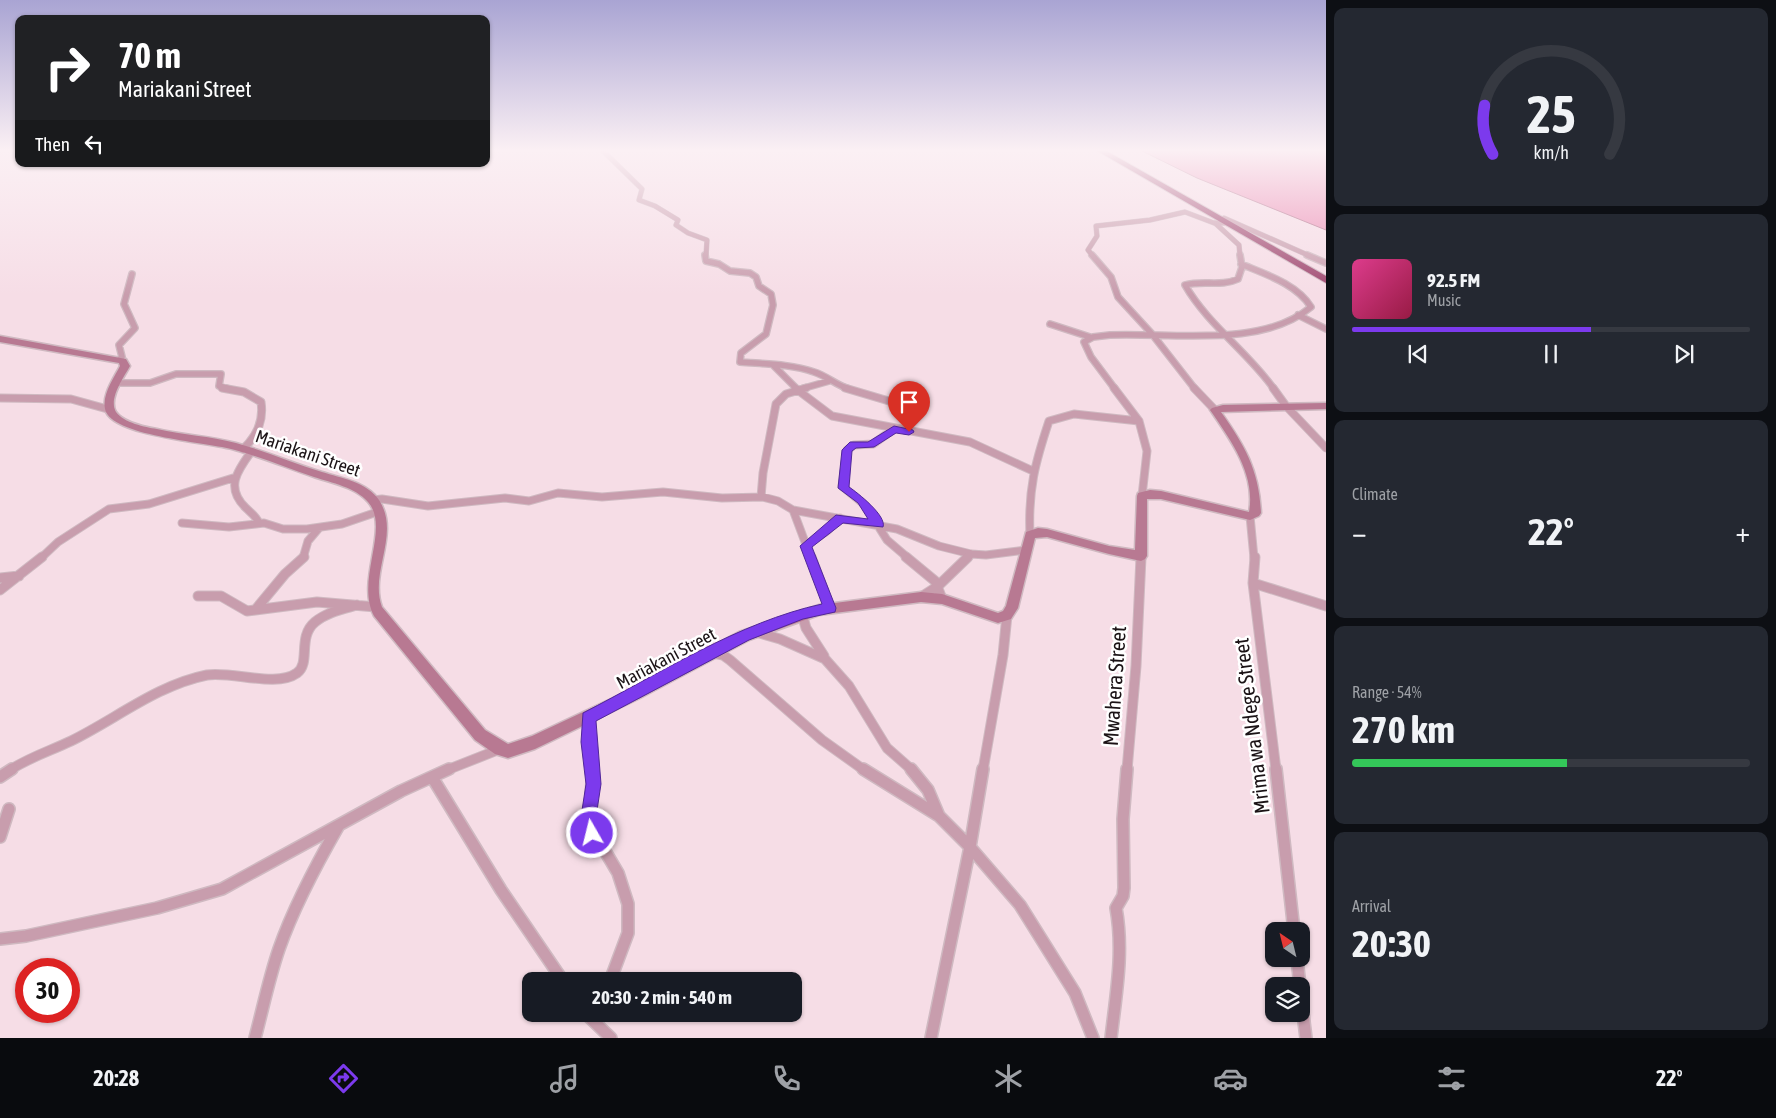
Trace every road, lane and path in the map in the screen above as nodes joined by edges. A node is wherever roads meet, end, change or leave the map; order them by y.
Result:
1 (640, 197) edge
2 (1182, 197) edge
3 (1201, 208) junction
4 (1214, 223) junction
5 (1227, 223) junction
6 (1326, 263) edge
7 (1241, 264) junction
8 (132, 274) dead end
9 (1326, 280) edge
10 (1298, 315) junction
11 (1050, 324) dead end
12 (1326, 329) edge
13 (1152, 334) junction
14 (1230, 336) junction
15 (1090, 337) junction
16 (0, 339) edge
17 (120, 359) junction
18 (773, 365) junction
19 (829, 381) junction
20 (117, 383) junction
21 (798, 391) junction
22 (0, 398) edge
23 (899, 404) dead end
24 (1286, 406) junction
25 (1326, 406) edge
26 (110, 410) junction
27 (1215, 410) junction
28 (1139, 421) junction
29 (894, 429) junction
30 (1326, 448) edge
31 (247, 450) junction
32 (1033, 471) junction
33 (233, 478) junction
34 (1142, 496) junction
35 (761, 497) junction
36 (373, 500) junction
37 (793, 510) junction
38 (380, 511) junction
39 (1250, 516) junction
40 (840, 518) junction
41 (182, 522) dead end
42 (259, 523) junction
43 (878, 524) junction
44 (320, 528) junction
45 (1030, 535) junction
46 (806, 546) junction
47 (1026, 550) junction
48 (971, 554) junction
49 (1141, 556) junction
50 (19, 576) junction
51 (0, 578) edge
52 (1253, 583) junction
53 (938, 586) junction
54 (0, 590) edge
55 (198, 596) dead end
56 (921, 597) junction
57 (942, 599) junction
58 (357, 605) junction
59 (1326, 606) edge
60 (376, 607) junction
61 (830, 608) junction
62 (256, 609) junction
63 (802, 614) junction
64 (1007, 615) junction
65 (755, 632) junction
66 (713, 653) junction
67 (826, 659) junction
68 (588, 717) junction
69 (500, 749) junction
70 (0, 777) edge
71 (432, 777) junction
72 (9, 810) dead end
73 (939, 816) junction
74 (340, 823) junction
75 (0, 837) edge
76 (970, 847) junction
77 (1293, 922) edge
78 (0, 939) edge
79 (557, 972) edge
80 (614, 972) edge
81 (596, 1022) edge
82 (1304, 1022) edge
83 (255, 1038) edge
84 (611, 1038) edge
85 (930, 1038) edge
86 (1093, 1038) edge
87 (1111, 1038) edge
88 (1306, 1038) edge

1 - 18 street
2 - 3 highway
3 - 5 highway
3 - 6 street
4 - 5 street
4 - 7 street
4 - 13 street
5 - 9 highway
7 - 10 street
7 - 14 street
8 - 17 street
10 - 12 street
10 - 14 street
11 - 15 street
13 - 14 street
13 - 15 street
13 - 27 street
14 - 24 street
15 - 28 street
16 - 17 street
17 - 20 street
18 - 19 street
18 - 21 street
19 - 21 street
19 - 23 street
20 - 26 street
20 - 31 street
21 - 29 street
21 - 35 street
22 - 26 street
24 - 25 street
24 - 27 street
24 - 30 street
26 - 31 street, Mariakani Street
27 - 39 street
28 - 32 street
28 - 34 street
29 - 32 street
29 - 43 street
31 - 33 street
31 - 36 street, Mariakani Street
32 - 45 street
33 - 42 street
33 - 50 street
34 - 39 street
34 - 49 street
35 - 36 street
35 - 37 street
36 - 38 street, Mariakani Street
37 - 40 street
37 - 46 street
38 - 44 street
38 - 60 street
39 - 52 street, Mrima wa Ndege Street
40 - 43 street
40 - 46 street
41 - 42 street
42 - 44 street
43 - 48 street
43 - 53 street
44 - 62 street
45 - 47 street
45 - 49 street
46 - 61 street
47 - 48 street
47 - 64 street
48 - 53 street
49 - 87 street, Mwahera Street
50 - 51 street
50 - 54 street
52 - 59 street
52 - 77 street, Mrima wa Ndege Street
53 - 56 street
53 - 57 street
55 - 62 street
56 - 57 street, Mariakani Street
56 - 61 street, Mariakani Street
57 - 64 street, Mariakani Street
58 - 60 street
58 - 62 street
58 - 70 street
60 - 69 street
61 - 63 street, Mariakani Street
63 - 65 street, Mariakani Street
63 - 67 street
64 - 76 street
65 - 66 street, Mariakani Street
65 - 67 street
66 - 68 street, Mariakani Street
66 - 73 street
67 - 73 street
68 - 69 street, Mariakani Street
68 - 80 street
69 - 71 street
71 - 74 street
71 - 79 street
72 - 75 street
73 - 76 street
74 - 78 street
74 - 83 street
76 - 85 street
76 - 86 street
81 - 84 street
82 - 88 street

